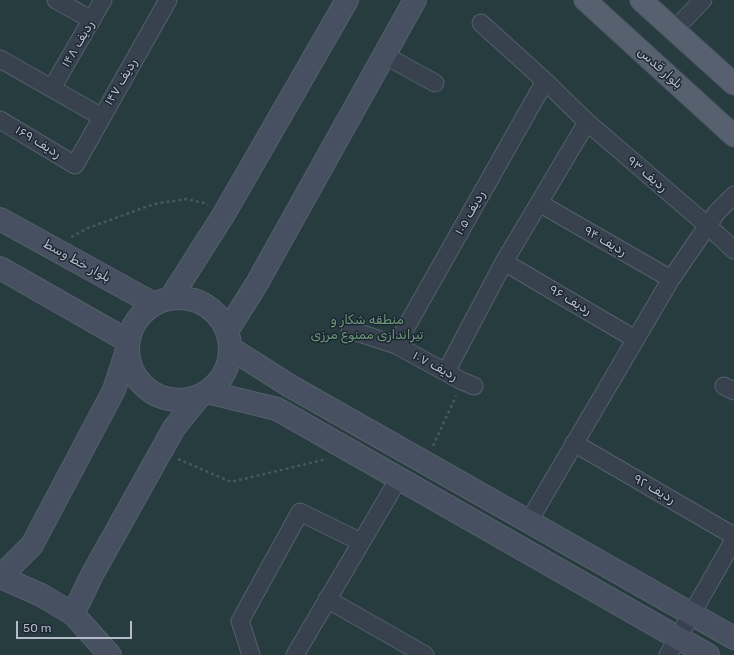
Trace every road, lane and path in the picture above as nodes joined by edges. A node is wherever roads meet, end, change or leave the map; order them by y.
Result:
1 (56, 0) edge
2 (103, 0) edge
3 (168, 0) edge
4 (347, 0) edge
5 (415, 0) edge
6 (585, 0) edge
7 (641, 0) edge
8 (703, 0) edge
9 (92, 20) junction
10 (481, 22) dead end
11 (674, 30) junction
12 (384, 55) junction
13 (0, 59) edge
14 (545, 81) junction
15 (435, 84) dead end
16 (734, 84) edge
17 (52, 88) junction
18 (102, 116) junction
19 (0, 120) edge
20 (586, 122) junction
21 (734, 136) edge
22 (75, 165) joint
23 (734, 195) edge
24 (539, 203) junction
25 (224, 214) junction
26 (0, 218) edge
27 (708, 226) junction
28 (52, 247) junction
29 (734, 250) edge
30 (504, 262) junction
31 (0, 268) edge
32 (670, 279) junction
33 (162, 301) junction
34 (350, 330) dead end
35 (229, 339) junction
36 (635, 339) junction
37 (396, 345) junction
38 (127, 346) junction
39 (446, 372) junction
40 (468, 384) joint
41 (204, 394) junction
42 (574, 443) junction
43 (161, 452) junction
44 (353, 452) junction
45 (425, 463) junction
46 (399, 478) junction
47 (528, 521) junction
48 (734, 536) edge
49 (734, 540) edge
50 (361, 542) junction
51 (0, 577) edge
52 (327, 599) junction
53 (73, 614) junction
54 (692, 614) junction
55 (734, 638) edge
56 (673, 646) edge
57 (415, 653) edge
58 (110, 655) edge
59 (251, 655) edge
60 (295, 655) edge
61 (708, 655) edge

1 - 9 street
2 - 9 street, ردیف ۱۴۸
3 - 18 street, ردیف ۱۴۷
4 - 25 main road
5 - 12 main road
6 - 21 main road, بلوار قدس
7 - 11 main road
8 - 11 street
9 - 17 street, ردیف ۱۴۸
10 - 14 street, ردیف ۹۳
11 - 16 main road
12 - 15 street
12 - 35 main road
13 - 17 street
14 - 20 street, ردیف ۹۳
14 - 37 street, ردیف ۱۰۵
17 - 18 street
18 - 22 street, ردیف ۱۴۷
19 - 22 street, ردیف ۱۶۹
20 - 24 street
20 - 27 street, ردیف ۹۳
23 - 27 street
24 - 30 street
24 - 32 street, ردیف ۹۴
25 - 28 path
25 - 33 main road
26 - 28 main road, بلوار خط وسط
27 - 29 street, ردیف ۹۳
27 - 32 street
28 - 33 main road, بلوار خط وسط
30 - 36 street, ردیف ۹۶
30 - 39 street
31 - 38 main road
32 - 36 street
33 - 35 main road
33 - 38 main road
34 - 37 street, ردیف ۱۰۷
35 - 41 main road
35 - 45 main road
36 - 42 street
37 - 39 street, ردیف ۱۰۷
38 - 41 main road
38 - 51 main road
39 - 40 street, ردیف ۱۰۷
40 - 45 path
41 - 43 main road
41 - 44 main road
42 - 47 street
42 - 48 street, ردیف ۹۲
43 - 44 path
43 - 53 main road
44 - 46 main road
45 - 47 main road
46 - 50 street
46 - 56 main road
47 - 54 main road
49 - 54 street
50 - 52 street
50 - 59 street
51 - 53 main road
52 - 57 street
52 - 60 street
53 - 58 main road
54 - 55 main road
54 - 56 street
56 - 61 main road

